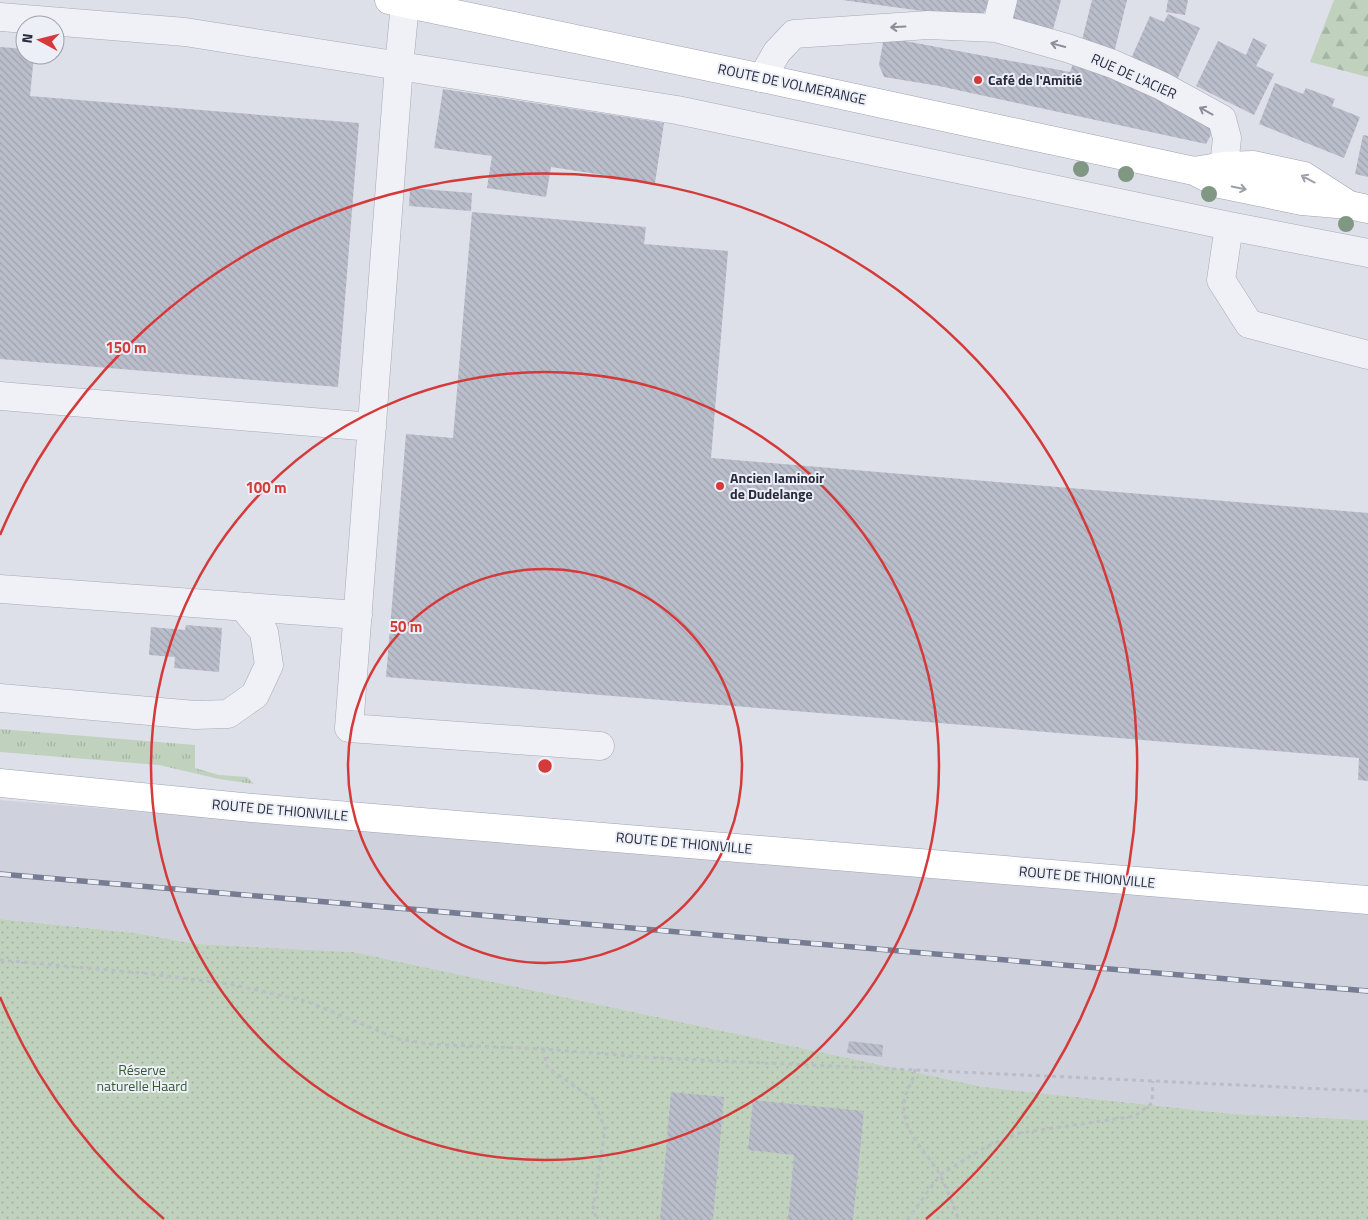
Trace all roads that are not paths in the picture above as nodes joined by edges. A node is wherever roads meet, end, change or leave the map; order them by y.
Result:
1 (1003, 0) edge
2 (397, 2) edge
3 (0, 17) edge
4 (996, 28) junction
5 (399, 66) junction
6 (762, 78) junction
7 (1224, 166) junction
8 (1194, 171) junction
9 (1359, 207) edge
10 (1228, 226) junction
11 (1368, 253) edge
12 (1368, 355) edge
13 (0, 396) edge
14 (372, 427) junction
15 (0, 589) edge
16 (244, 607) junction
17 (358, 615) junction
18 (0, 698) edge
19 (600, 746) dead end
20 (0, 783) edge
21 (1368, 900) edge

1 - 4 street
2 - 5 street
2 - 6 main road, ROUTE DE VOLMERANGE
3 - 5 street
4 -> 6 street, RUE DE L'ACIER
7 -> 4 street, RUE DE L'ACIER
5 - 10 street
5 - 14 street
6 - 8 main road, ROUTE DE VOLMERANGE
7 - 8 main road, ROUTE DE VOLMERANGE
9 -> 7 main road, ROUTE DE VOLMERANGE
8 -> 9 main road, ROUTE DE VOLMERANGE
10 - 11 street
10 - 12 street
13 - 14 street
14 - 17 street
15 - 16 street
16 - 17 street
16 - 18 street
17 - 19 street
20 - 21 main road, ROUTE DE THIONVILLE

